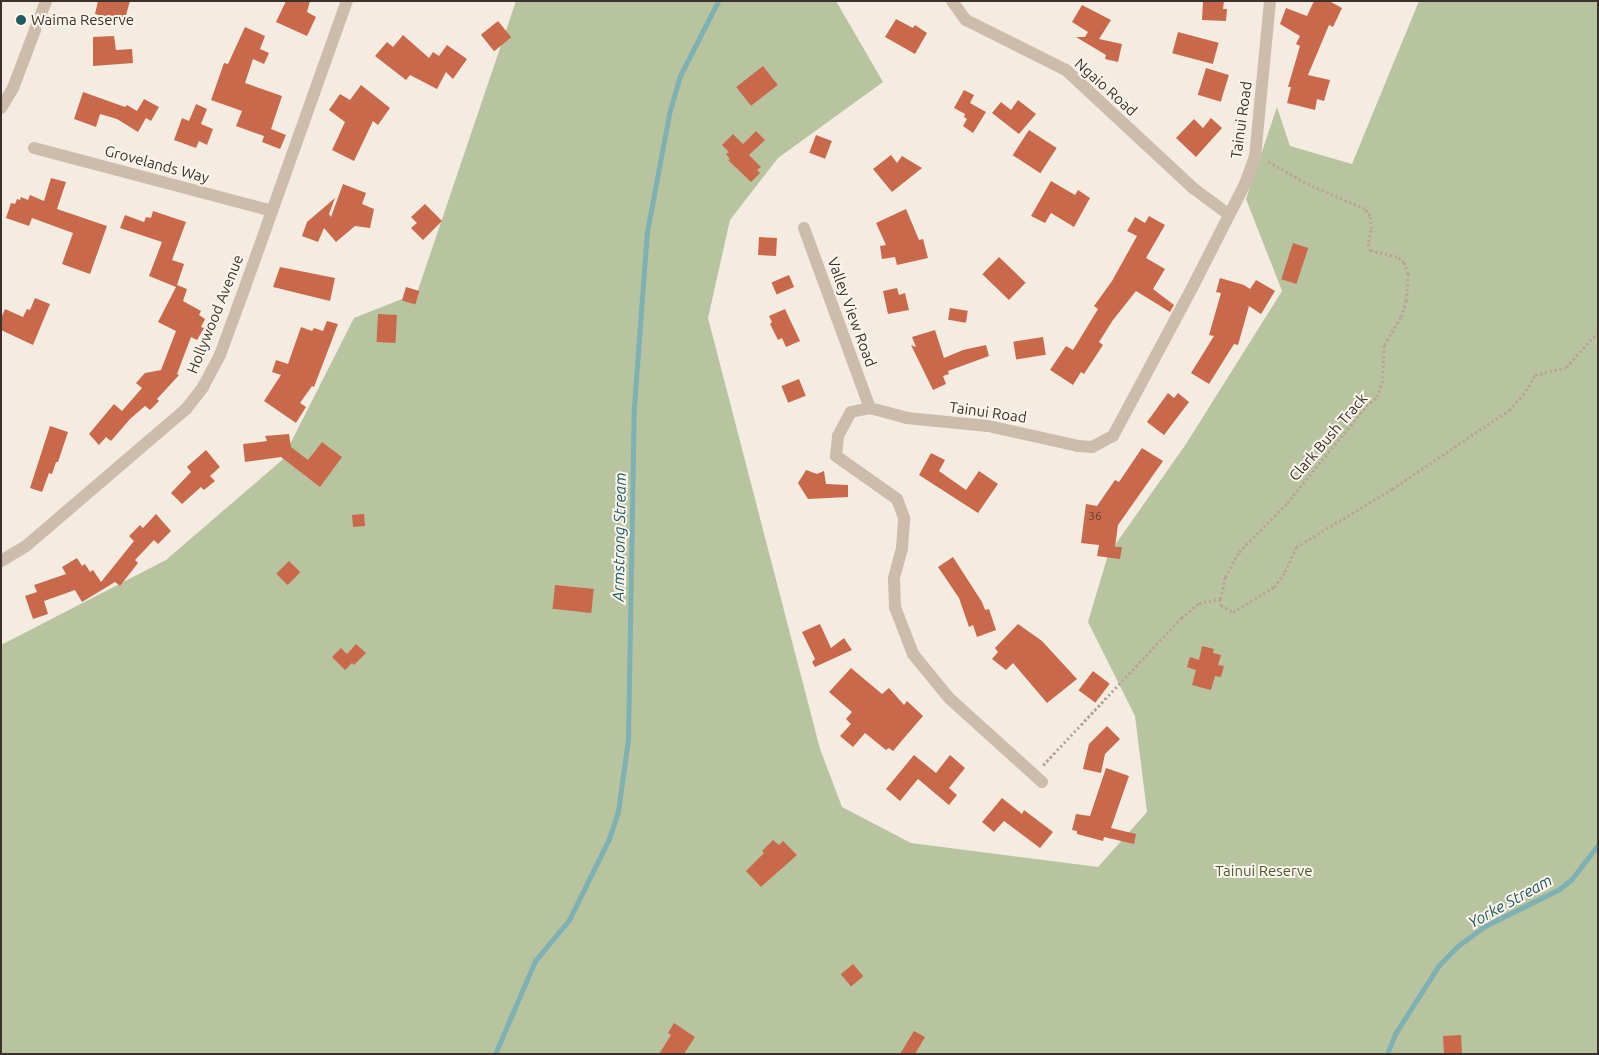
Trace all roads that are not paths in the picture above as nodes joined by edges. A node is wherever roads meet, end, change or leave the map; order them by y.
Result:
1 (46, 1) edge
2 (347, 1) edge
3 (952, 1) edge
4 (1270, 1) edge
5 (1, 108) edge
6 (34, 148) dead end
7 (272, 211) junction
8 (1228, 214) junction
9 (804, 228) dead end
10 (870, 408) junction
11 (1, 561) edge
12 (1042, 782) road end

1 - 5 street
2 - 7 street, Hollywood Avenue
3 - 8 street, Ngaio Road
4 - 8 street, Tainui Road
6 - 7 street, Grovelands Way
7 - 11 street, Hollywood Avenue
8 - 10 street, Tainui Road
9 - 10 street, Valley View Road
10 - 12 street

